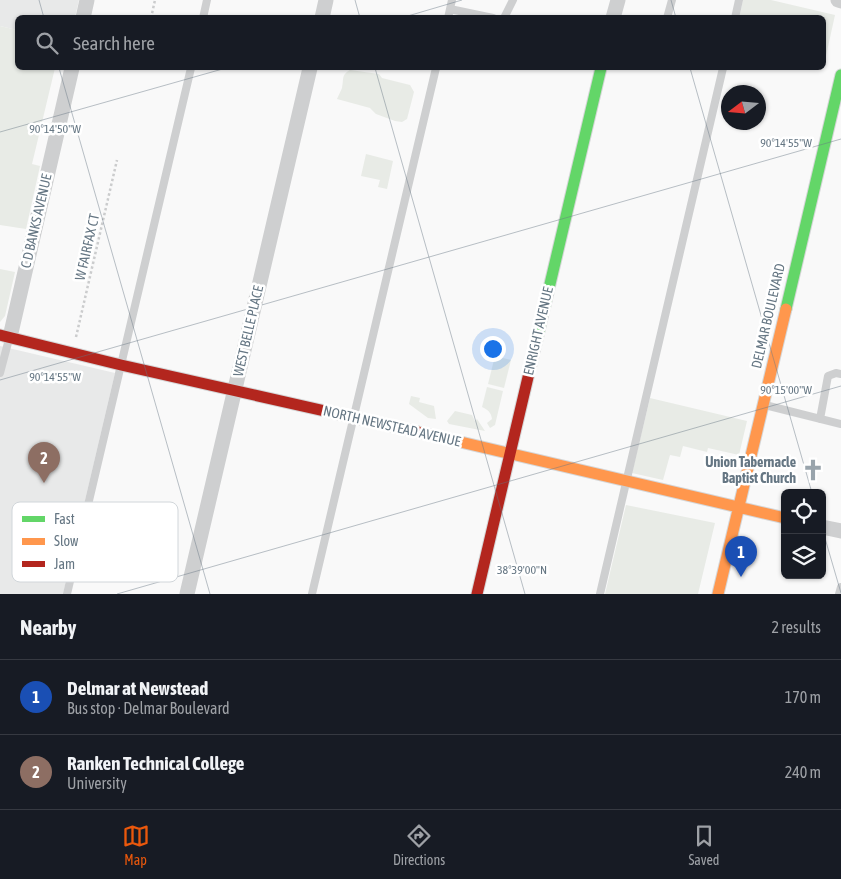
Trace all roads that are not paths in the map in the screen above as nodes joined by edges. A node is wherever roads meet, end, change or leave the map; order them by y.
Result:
1 (87, 0) edge
2 (207, 0) edge
3 (326, 0) edge
4 (452, 0) edge
5 (513, 0) edge
6 (618, 0) edge
7 (672, 0) edge
8 (739, 0) edge
9 (450, 9) junction
10 (84, 15) edge
11 (204, 15) edge
12 (323, 15) edge
13 (449, 15) edge
14 (479, 15) edge
15 (506, 15) edge
16 (614, 15) edge
17 (669, 15) edge
18 (736, 15) edge
19 (72, 70) edge
20 (191, 70) edge
21 (310, 70) edge
22 (436, 70) edge
23 (601, 70) edge
24 (723, 70) edge
25 (841, 75) edge
26 (5, 336) edge
27 (121, 365) junction
28 (0, 374) edge
29 (841, 374) edge
30 (234, 389) junction
31 (763, 405) junction
32 (354, 417) junction
33 (820, 419) junction
34 (841, 424) edge
35 (509, 454) junction
36 (626, 481) junction
37 (89, 502) edge
38 (738, 507) junction
39 (781, 517) edge
40 (826, 528) edge
41 (841, 531) edge
42 (841, 587) edge
43 (187, 594) edge
44 (312, 594) edge
45 (477, 594) edge
46 (600, 594) edge
47 (718, 594) edge
48 (839, 594) edge

1 - 10 street
2 - 11 lane
3 - 12 street
4 - 9 lane
5 - 15 lane
6 - 16 street
7 - 17 lane
8 - 18 lane
9 - 13 lane
9 - 14 lane
19 - 26 street, C D BANKS AVENUE
20 - 27 lane
21 - 30 street, WEST BELLE PLACE
22 - 32 lane
23 - 35 street, ENRIGHT AVENUE
24 - 36 lane
25 - 31 street, DELMAR BOULEVARD
26 - 27 street, NORTH NEWSTEAD AVENUE
26 - 28 lane, C D BANKS AVENUE
27 - 30 street, NORTH NEWSTEAD AVENUE
27 - 37 lane
29 - 33 lane
30 - 32 street, NORTH NEWSTEAD AVENUE
30 - 43 street, WEST BELLE PLACE
31 - 33 lane
31 - 38 street, DELMAR BOULEVARD
32 - 35 street, NORTH NEWSTEAD AVENUE
32 - 44 lane
33 - 34 lane
35 - 36 street, NORTH NEWSTEAD AVENUE
35 - 45 street, ENRIGHT AVENUE
36 - 38 street, NORTH NEWSTEAD AVENUE
36 - 46 lane
38 - 39 street, NORTH NEWSTEAD AVENUE
38 - 47 street, DELMAR BOULEVARD
40 - 41 street
42 - 48 lane

